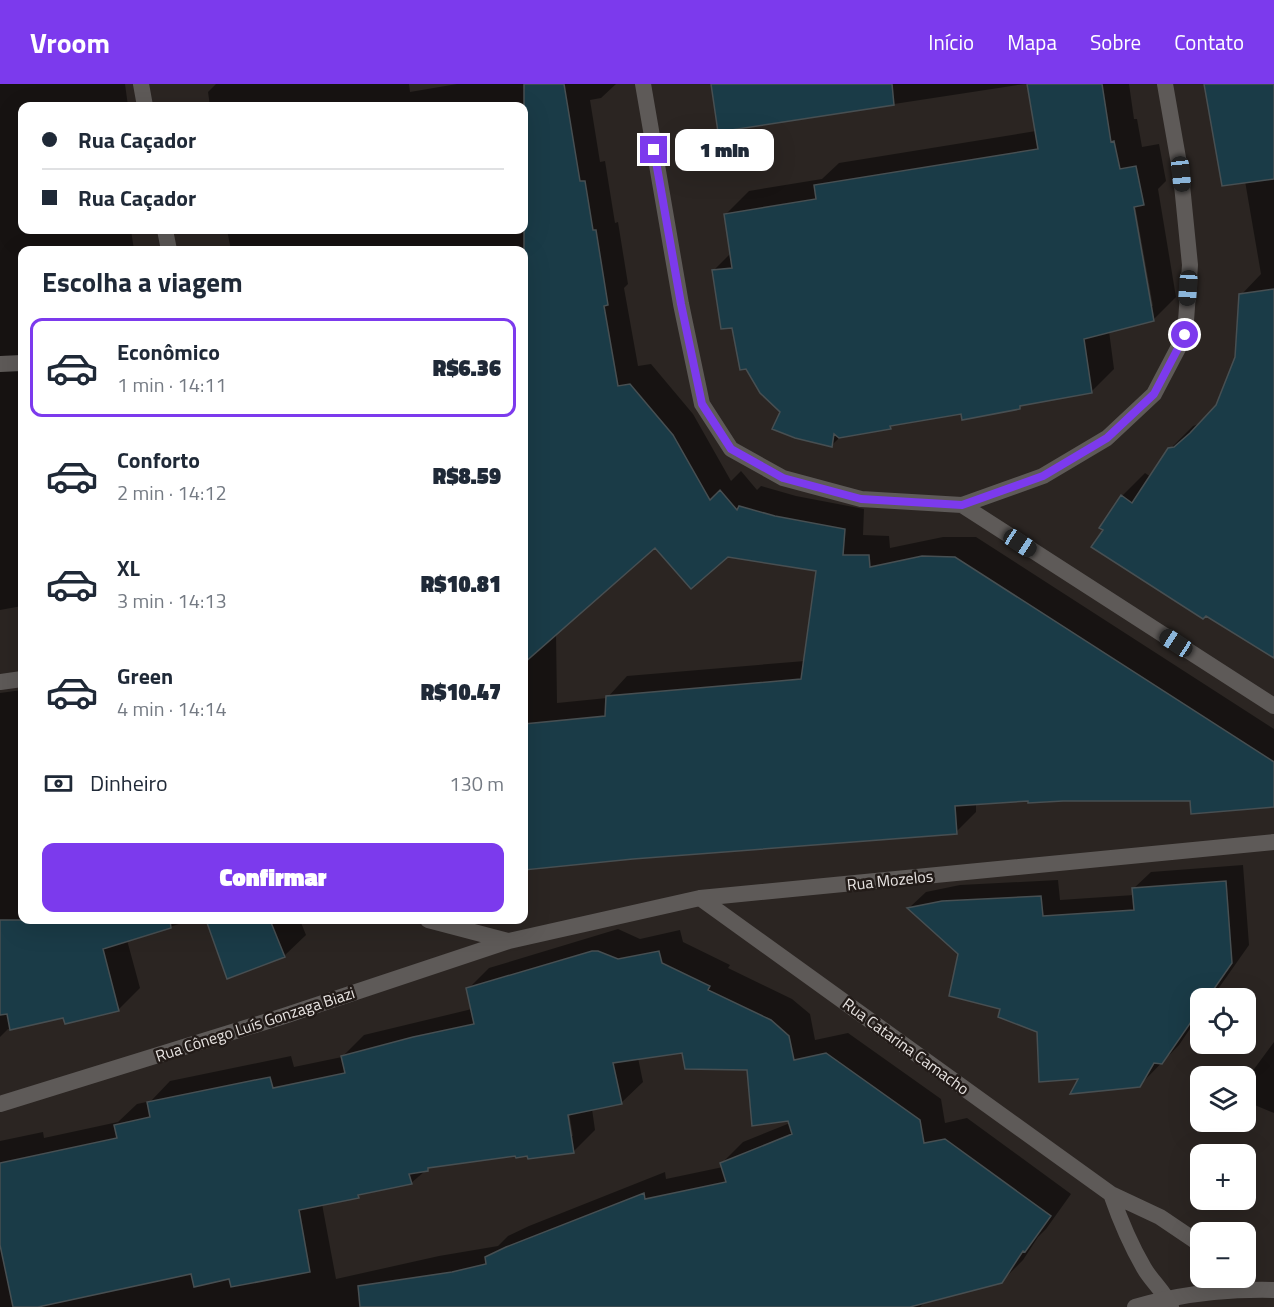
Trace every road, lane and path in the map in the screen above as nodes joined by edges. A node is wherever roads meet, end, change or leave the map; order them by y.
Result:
1 (141, 84) edge
2 (643, 84) edge
3 (1165, 84) edge
4 (144, 102) edge
5 (18, 363) edge
6 (0, 364) edge
7 (962, 505) junction
8 (18, 680) edge
9 (0, 682) edge
10 (1274, 706) edge
11 (1274, 842) edge
12 (700, 898) junction
13 (443, 924) edge
14 (509, 941) junction
15 (0, 1104) edge
16 (1111, 1194) junction
17 (1190, 1237) edge
18 (1256, 1287) edge
19 (1224, 1288) edge
20 (1274, 1290) edge
21 (1169, 1302) edge
22 (1135, 1307) edge

1 - 4 street
2 - 7 street
3 - 7 street
5 - 6 street
7 - 10 street
8 - 9 street
11 - 12 street, Rua Mozelos
12 - 14 street, Rua Mozelos
12 - 16 street, Rua Catarina Camacho
13 - 14 street
14 - 15 street, Rua Cônego Luís Gonzaga Biazi
16 - 17 street, Rua Catarina Camacho
16 - 21 street
18 - 20 street
19 - 21 street
21 - 22 street

